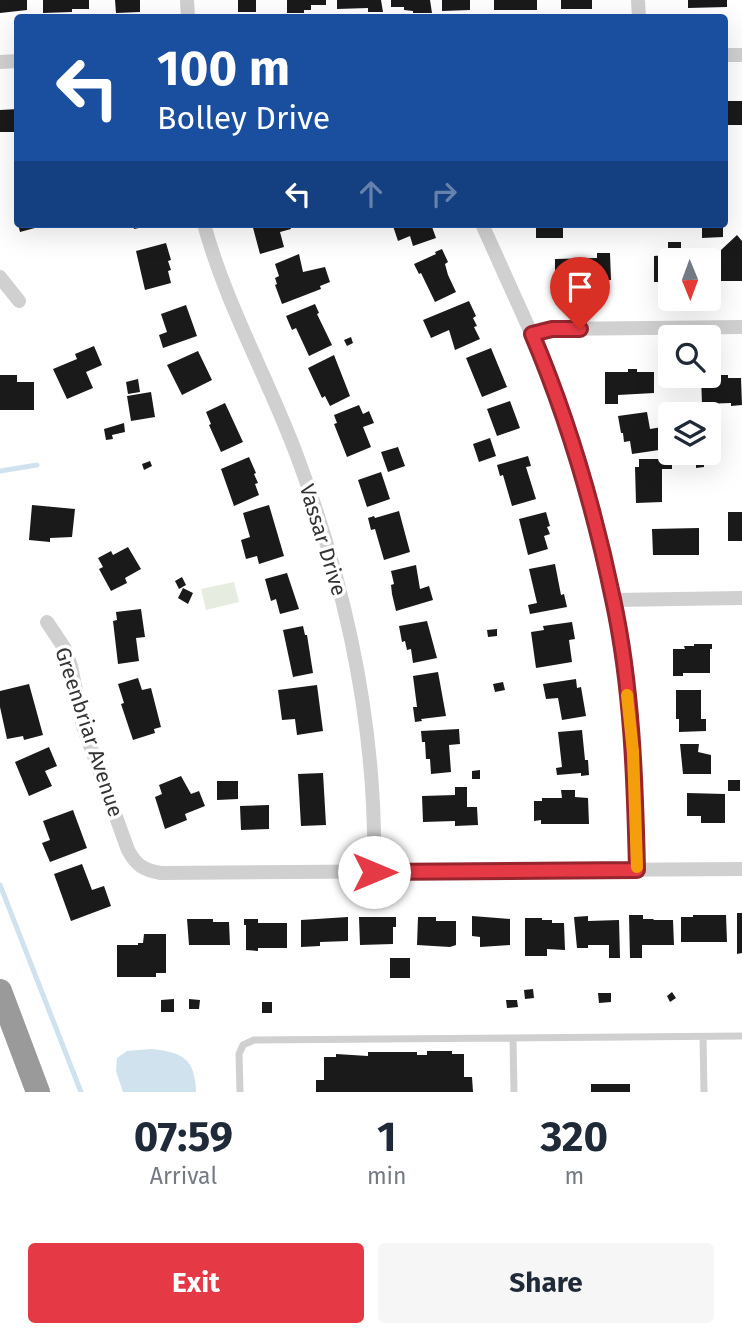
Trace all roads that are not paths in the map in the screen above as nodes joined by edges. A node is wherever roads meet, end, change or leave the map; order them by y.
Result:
1 (206, 228) edge
2 (484, 228) edge
3 (0, 277) edge
4 (19, 301) dead end
5 (742, 327) edge
6 (532, 334) junction
7 (742, 598) edge
8 (614, 600) junction
9 (47, 622) dead end
10 (742, 869) edge
11 (637, 870) junction
12 (374, 872) junction
13 (0, 991) edge
14 (742, 1036) edge
15 (703, 1037) junction
16 (513, 1038) junction
17 (38, 1092) edge
18 (240, 1092) edge
19 (514, 1092) edge
20 (704, 1092) edge

1 - 12 street, Vassar Drive
2 - 6 street
3 - 4 street
5 - 6 street
6 - 8 street
7 - 8 street
8 - 11 street
9 - 12 street, Greenbriar Avenue
10 - 11 street, Greenbriar Avenue
11 - 12 street, Greenbriar Avenue
13 - 17 highway
14 - 15 lane
15 - 16 lane
15 - 20 lane
16 - 18 lane
16 - 19 lane

